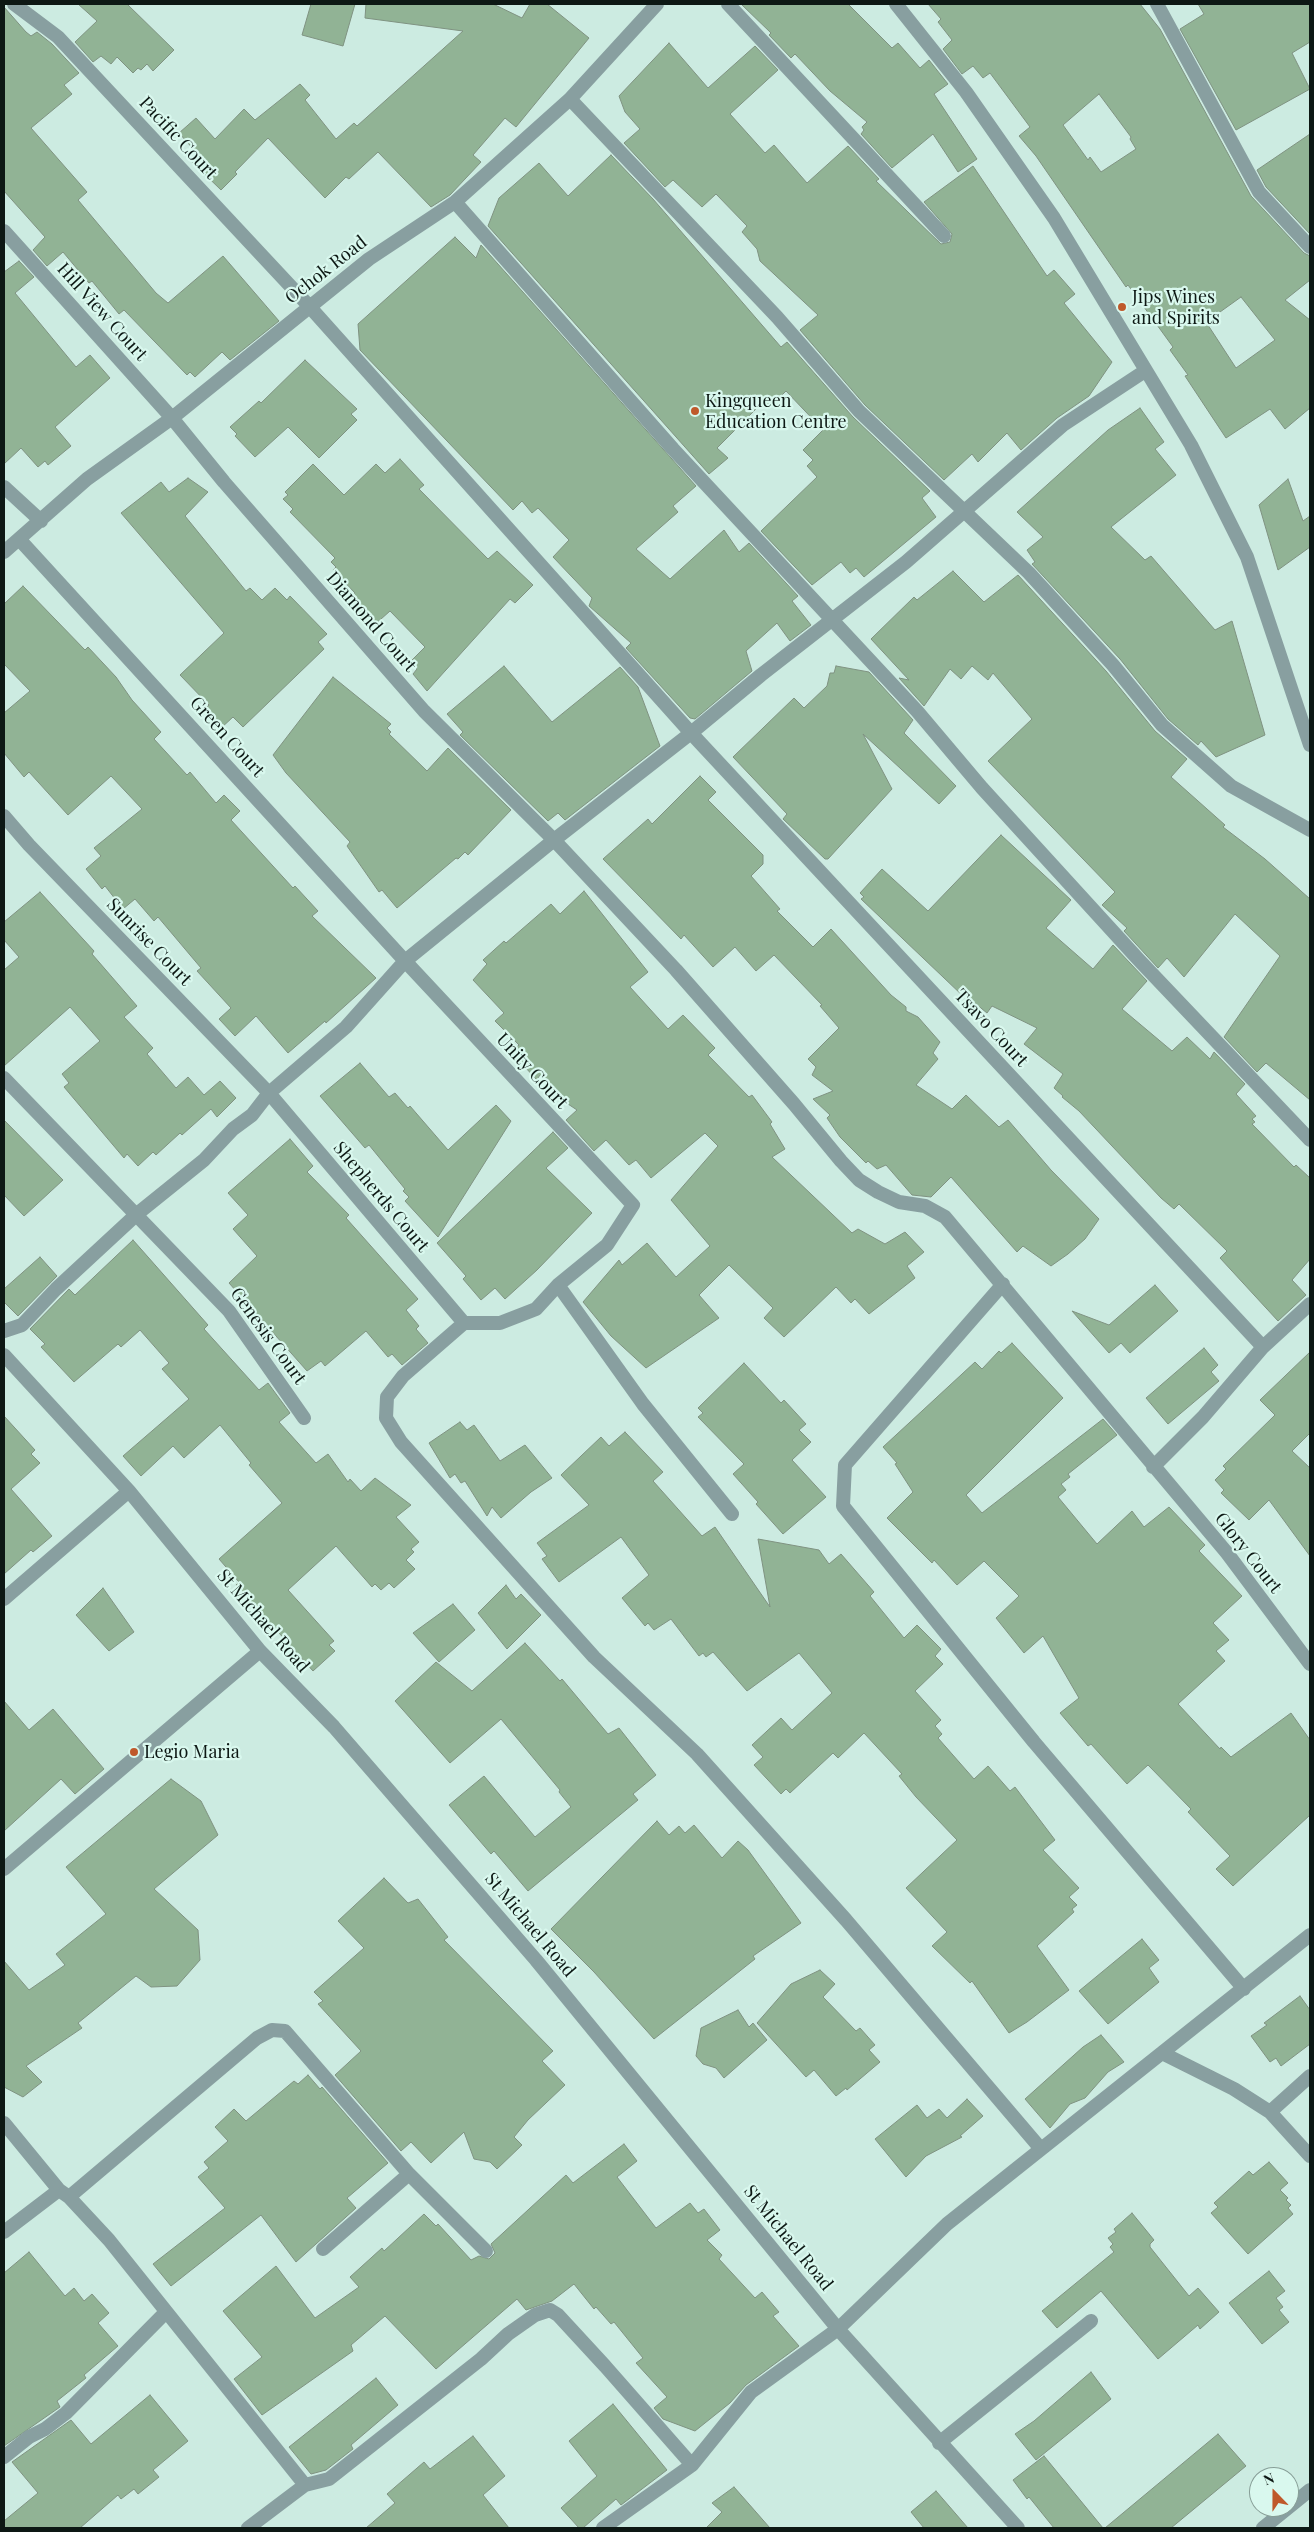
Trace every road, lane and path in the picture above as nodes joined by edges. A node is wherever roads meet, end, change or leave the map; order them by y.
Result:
1 (14, 4) edge
2 (657, 4) edge
3 (728, 4) edge
4 (896, 4) edge
5 (1157, 4) edge
6 (570, 99) junction
7 (455, 202) junction
8 (4, 231) edge
9 (944, 236) dead end
10 (1310, 247) edge
11 (309, 306) junction
12 (1145, 370) junction
13 (172, 418) junction
14 (4, 487) edge
15 (966, 510) junction
16 (41, 521) junction
17 (19, 539) junction
18 (4, 552) edge
19 (833, 619) junction
20 (691, 733) junction
21 (1310, 745) edge
22 (4, 816) edge
23 (1310, 830) edge
24 (554, 840) junction
25 (405, 961) junction
26 (4, 1078) edge
27 (269, 1093) junction
28 (1310, 1140) edge
29 (137, 1214) junction
30 (1003, 1284) junction
31 (558, 1285) junction
32 (1310, 1304) edge
33 (464, 1324) junction
34 (4, 1330) edge
35 (1262, 1347) junction
36 (4, 1355) edge
37 (304, 1418) dead end
38 (1154, 1467) junction
39 (129, 1491) junction
40 (732, 1514) dead end
41 (4, 1599) edge
42 (260, 1651) junction
43 (1310, 1664) edge
44 (4, 1869) edge
45 (1310, 1935) edge
46 (1244, 1989) junction
47 (1162, 2053) junction
48 (1310, 2076) edge
49 (1270, 2112) junction
50 (4, 2123) edge
51 (1041, 2149) junction
52 (1310, 2156) edge
53 (409, 2174) junction
54 (64, 2194) junction
55 (4, 2232) edge
56 (323, 2249) dead end
57 (486, 2251) dead end
58 (166, 2312) junction
59 (1091, 2321) dead end
60 (838, 2329) junction
61 (938, 2443) junction
62 (4, 2457) edge
63 (692, 2465) junction
64 (305, 2486) junction
65 (1310, 2490) edge
66 (248, 2528) edge
67 (603, 2528) edge
68 (1018, 2528) edge
69 (1262, 2528) edge

1 - 11 street, Pacific Court
2 - 6 street, Ochok Road
3 - 9 street
4 - 12 street
5 - 10 street
6 - 7 street, Ochok Road
6 - 15 street
7 - 11 street, Ochok Road
7 - 19 street
8 - 13 street, Hill View Court
11 - 13 street, Ochok Road
11 - 20 street, Pacific Court
12 - 15 street
12 - 21 street
13 - 16 street, Ochok Road
13 - 24 street, Diamond Court
14 - 16 street
15 - 19 street
15 - 23 street
16 - 17 street, Ochok Road
17 - 18 street, Ochok Road
17 - 25 street, Green Court
19 - 20 street
19 - 28 street
20 - 24 street
20 - 35 street, Tsavo Court
22 - 27 street, Sunrise Court
24 - 25 street
24 - 30 street, Diamond Court
25 - 27 street
25 - 31 street, Unity Court
26 - 29 street, Genesis Court
27 - 29 street
27 - 33 street, Shepherds Court
29 - 34 street
29 - 37 street, Genesis Court
30 - 38 street, Glory Court
30 - 46 street
31 - 33 street
31 - 40 street
32 - 35 street
33 - 51 street
35 - 38 street
36 - 39 street, St Michael Road
38 - 43 street, Glory Court
39 - 41 street
39 - 42 street, St Michael Road
42 - 44 street
42 - 60 street, St Michael Road
45 - 46 street
46 - 47 street
47 - 49 street
47 - 51 street
48 - 49 street
49 - 52 street
50 - 54 street
51 - 60 street
53 - 54 street
53 - 56 street
53 - 57 street
54 - 55 street
54 - 58 street
58 - 62 street
58 - 64 street
59 - 61 street
60 - 61 street, St Michael Road
60 - 63 street
61 - 68 street, St Michael Road
63 - 64 street
63 - 67 street
64 - 66 street
65 - 69 street

